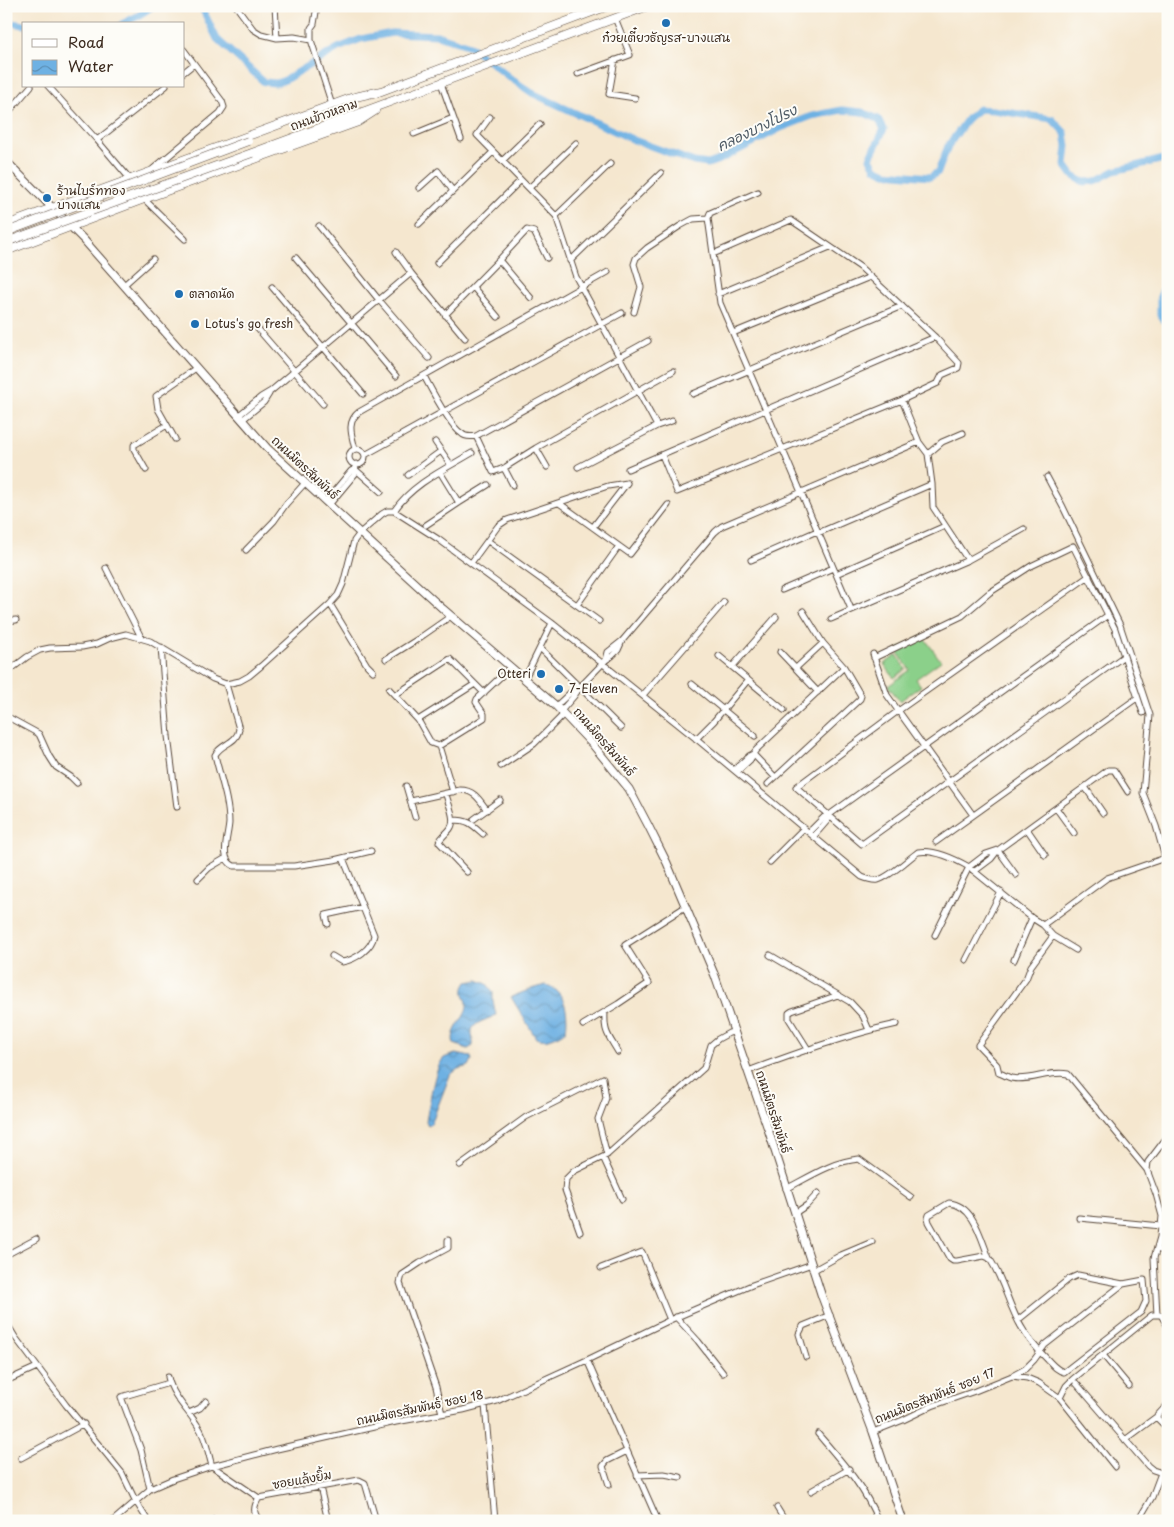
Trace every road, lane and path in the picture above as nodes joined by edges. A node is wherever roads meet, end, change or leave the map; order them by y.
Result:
1 (236, 6) edge
2 (275, 6) edge
3 (317, 6) edge
4 (608, 6) edge
5 (648, 6) edge
6 (615, 18) junction
7 (277, 38) junction
8 (311, 40) junction
9 (185, 51) edge
10 (615, 60) junction
11 (194, 64) junction
12 (185, 71) edge
13 (578, 74) dead end
14 (441, 83) junction
15 (29, 88) edge
16 (50, 88) edge
17 (163, 88) edge
18 (381, 91) junction
19 (635, 98) dead end
20 (387, 103) junction
21 (332, 105) junction
22 (6, 116) edge
23 (490, 117) dead end
24 (454, 118) junction
25 (540, 124) dead end
26 (414, 134) dead end
27 (461, 139) dead end
28 (97, 140) junction
29 (576, 143) dead end
30 (493, 152) junction
31 (6, 161) edge
32 (502, 161) junction
33 (175, 162) junction
34 (610, 164) dead end
35 (150, 171) junction
36 (661, 173) dead end
37 (130, 179) junction
38 (522, 180) junction
39 (184, 185) junction
40 (109, 187) junction
41 (419, 188) dead end
42 (530, 188) junction
43 (453, 191) junction
44 (758, 192) dead end
45 (144, 199) junction
46 (54, 208) junction
47 (114, 211) junction
48 (556, 216) junction
49 (708, 218) junction
50 (22, 220) junction
51 (419, 224) dead end
52 (6, 225) edge
53 (71, 226) junction
54 (319, 226) dead end
55 (6, 232) edge
56 (185, 239) dead end
57 (6, 242) edge
58 (32, 242) junction
59 (830, 247) junction
60 (6, 251) edge
61 (396, 252) dead end
62 (713, 254) junction
63 (296, 258) dead end
64 (547, 258) dead end
65 (153, 259) dead end
66 (499, 260) junction
67 (570, 260) junction
68 (437, 263) dead end
69 (608, 272) dead end
70 (411, 273) junction
71 (870, 277) junction
72 (124, 285) junction
73 (272, 287) dead end
74 (473, 287) junction
75 (582, 287) junction
76 (718, 294) junction
77 (530, 298) dead end
78 (379, 300) junction
79 (902, 306) junction
80 (634, 312) dead end
81 (622, 313) dead end
82 (445, 315) junction
83 (498, 317) dead end
84 (351, 324) junction
85 (602, 324) junction
86 (257, 328) dead end
87 (732, 333) junction
88 (935, 337) junction
89 (464, 338) dead end
90 (648, 341) dead end
91 (324, 346) junction
92 (620, 357) junction
93 (429, 358) dead end
94 (196, 368) junction
95 (294, 371) junction
96 (673, 371) dead end
97 (749, 371) junction
98 (396, 376) dead end
99 (424, 376) junction
100 (638, 391) junction
101 (363, 394) dead end
102 (693, 394) dead end
103 (902, 400) junction
104 (323, 404) dead end
105 (765, 409) junction
106 (444, 412) junction
107 (240, 418) junction
108 (672, 421) dead end
109 (167, 426) junction
110 (657, 426) junction
111 (962, 433) dead end
112 (476, 436) junction
113 (175, 439) dead end
114 (435, 442) dead end
115 (920, 442) junction
116 (536, 448) junction
117 (355, 449) junction
118 (783, 450) junction
119 (441, 451) junction
120 (472, 453) dead end
121 (928, 454) junction
122 (365, 455) junction
123 (662, 455) junction
124 (452, 465) junction
125 (356, 467) junction
126 (547, 467) dead end
127 (578, 467) dead end
128 (504, 468) junction
129 (628, 469) dead end
130 (146, 470) dead end
131 (440, 472) junction
132 (408, 474) dead end
133 (1046, 477) dead end
134 (305, 483) junction
135 (932, 484) junction
136 (488, 485) dead end
137 (512, 485) dead end
138 (381, 492) dead end
139 (801, 492) junction
140 (327, 503) junction
141 (459, 503) junction
142 (559, 503) junction
143 (668, 505) dead end
144 (394, 511) junction
145 (426, 525) dead end
146 (945, 526) junction
147 (593, 527) junction
148 (1024, 529) dead end
149 (818, 532) junction
150 (360, 533) junction
151 (488, 541) junction
152 (619, 546) junction
153 (246, 550) dead end
154 (751, 560) dead end
155 (968, 560) junction
156 (471, 563) junction
157 (106, 568) dead end
158 (833, 568) junction
159 (836, 574) junction
160 (1089, 576) junction
161 (782, 590) dead end
162 (724, 602) dead end
163 (330, 604) junction
164 (577, 605) junction
165 (851, 610) junction
166 (803, 611) dead end
167 (1108, 614) junction
168 (451, 616) junction
169 (776, 617) dead end
170 (831, 619) dead end
171 (16, 620) dead end
172 (6, 621) edge
173 (599, 621) dead end
174 (552, 623) junction
175 (141, 637) junction
176 (823, 643) junction
177 (161, 647) junction
178 (540, 648) junction
179 (780, 652) dead end
180 (719, 656) dead end
181 (1124, 656) junction
182 (386, 660) dead end
183 (605, 661) junction
184 (511, 667) junction
185 (732, 667) junction
186 (796, 668) junction
187 (844, 668) junction
188 (372, 671) dead end
189 (6, 673) edge
190 (525, 678) junction
191 (748, 680) junction
192 (226, 684) junction
193 (474, 684) junction
194 (692, 684) dead end
195 (578, 688) junction
196 (389, 690) dead end
197 (818, 692) junction
198 (484, 693) junction
199 (394, 695) junction
200 (642, 695) junction
201 (1137, 698) junction
202 (560, 710) junction
203 (723, 710) junction
204 (784, 710) dead end
205 (898, 711) junction
206 (1142, 712) dead end
207 (6, 716) edge
208 (418, 720) junction
209 (621, 728) dead end
210 (755, 736) dead end
211 (698, 740) junction
212 (439, 746) junction
213 (923, 747) junction
214 (753, 754) junction
215 (501, 766) dead end
216 (735, 771) junction
217 (775, 777) junction
218 (949, 782) junction
219 (77, 784) dead end
220 (768, 784) dead end
221 (406, 786) dead end
222 (1085, 787) junction
223 (452, 792) junction
224 (1128, 792) dead end
225 (446, 794) junction
226 (500, 800) dead end
227 (410, 801) junction
228 (177, 807) dead end
229 (1056, 808) junction
230 (487, 810) junction
231 (1103, 813) dead end
232 (829, 815) junction
233 (973, 815) junction
234 (415, 817) dead end
235 (474, 819) dead end
236 (453, 820) junction
237 (804, 828) junction
238 (1027, 829) junction
239 (1074, 833) dead end
240 (483, 834) dead end
241 (812, 834) junction
242 (936, 842) dead end
243 (998, 850) junction
244 (371, 851) dead end
245 (1045, 854) dead end
246 (226, 858) junction
247 (343, 858) junction
248 (1165, 858) junction
249 (770, 862) dead end
250 (970, 867) junction
251 (1168, 868) edge
252 (975, 871) junction
253 (467, 872) dead end
254 (1016, 875) dead end
255 (198, 879) dead end
256 (1001, 892) junction
257 (363, 907) junction
258 (685, 907) junction
259 (1032, 918) junction
260 (328, 924) dead end
261 (1043, 924) junction
262 (935, 935) dead end
263 (1053, 936) junction
264 (1076, 950) dead end
265 (770, 955) dead end
266 (332, 956) dead end
267 (966, 960) dead end
268 (1014, 960) dead end
269 (838, 995) junction
270 (605, 1012) junction
271 (897, 1024) dead end
272 (582, 1025) dead end
273 (869, 1030) junction
274 (734, 1032) junction
275 (808, 1049) junction
276 (618, 1052) dead end
277 (748, 1071) junction
278 (1168, 1136) edge
279 (605, 1156) junction
280 (460, 1165) dead end
281 (1147, 1170) junction
282 (786, 1189) junction
283 (818, 1193) dead end
284 (911, 1197) dead end
285 (622, 1199) dead end
286 (795, 1214) junction
287 (1079, 1218) dead end
288 (1162, 1226) junction
289 (580, 1232) dead end
290 (36, 1239) dead end
291 (448, 1240) dead end
292 (872, 1242) dead end
293 (1157, 1249) junction
294 (1168, 1252) edge
295 (6, 1254) edge
296 (989, 1258) junction
297 (813, 1267) junction
298 (601, 1268) dead end
299 (1123, 1284) junction
300 (830, 1315) junction
301 (1156, 1315) junction
302 (673, 1319) junction
303 (1018, 1320) junction
304 (6, 1322) edge
305 (1168, 1327) edge
306 (1041, 1352) junction
307 (1104, 1356) junction
308 (806, 1357) dead end
309 (587, 1360) junction
310 (37, 1367) junction
311 (723, 1374) dead end
312 (168, 1376) dead end
313 (1012, 1376) junction
314 (6, 1381) edge
315 (169, 1383) junction
316 (1076, 1383) dead end
317 (1129, 1386) dead end
318 (1060, 1398) junction
319 (206, 1401) dead end
320 (1168, 1404) edge
321 (485, 1405) junction
322 (188, 1413) junction
323 (442, 1414) junction
324 (1156, 1417) junction
325 (84, 1424) junction
326 (1168, 1429) edge
327 (873, 1432) junction
328 (818, 1434) dead end
329 (1125, 1440) junction
330 (626, 1451) junction
331 (21, 1458) dead end
332 (212, 1466) junction
333 (1115, 1467) dead end
334 (849, 1469) junction
335 (1161, 1473) junction
336 (637, 1475) junction
337 (1168, 1475) edge
338 (680, 1477) dead end
339 (609, 1486) dead end
340 (320, 1487) junction
341 (150, 1489) junction
342 (811, 1491) dead end
343 (259, 1498) junction
344 (135, 1500) junction
345 (777, 1508) dead end
346 (113, 1521) edge
347 (148, 1521) edge
348 (260, 1521) edge
349 (328, 1521) edge
350 (376, 1521) edge
351 (495, 1521) edge
352 (658, 1521) edge
353 (786, 1521) edge
354 (878, 1521) edge
355 (903, 1521) edge
356 (1138, 1521) edge

1 - 7 street
2 - 7 street
3 - 8 street
4 - 18 main road, ถนนข้าวหลาม
5 - 6 main road, ถนนข้าวหลาม
6 - 10 street
6 - 14 main road, ถนนข้าวหลาม
7 - 8 street
8 - 21 street
9 - 11 street
10 - 13 street
10 - 19 street
11 - 12 street
11 - 35 street
14 - 20 main road, ถนนข้าวหลาม
14 - 24 street
15 - 22 street
16 - 28 street
17 - 28 street
18 - 21 main road
18 - 55 main road, ถนนข้าวหลาม, bridge
20 - 39 main road
20 - 57 main road, ถนนข้าวหลาม, bridge
21 - 33 main road
23 - 30 street
24 - 26 street
24 - 27 street
25 - 32 street
28 - 37 street
29 - 42 street
30 - 32 street
30 - 43 street
31 - 46 street, ถนนมิตรสัมพันธ์
32 - 38 street
33 - 35 main road
33 - 39 main road
34 - 48 street
35 - 37 main road
36 - 67 street
37 - 40 main road
38 - 42 street
38 - 68 street
39 - 45 main road
40 - 46 main road
40 - 47 main road
41 - 43 street
42 - 48 street
43 - 51 street
44 - 49 street
45 - 47 main road
45 - 56 street
46 - 50 main road
46 - 53 street, ถนนมิตรสัมพันธ์
47 - 53 main road
48 - 67 street
49 - 62 street
49 - 80 street
50 - 52 main road
50 - 58 main road
53 - 58 main road
53 - 72 street, ถนนมิตรสัมพันธ์
54 - 78 street
58 - 60 main road
59 - 62 street
59 - 71 street
59 - 76 street
61 - 70 street
62 - 76 street
63 - 84 street
64 - 66 street
65 - 72 street
66 - 74 street
66 - 77 street
67 - 75 street
69 - 75 street
70 - 78 street
70 - 82 street
71 - 79 street
71 - 87 street
72 - 94 street, ถนนมิตรสัมพันธ์
73 - 91 street
74 - 82 street
74 - 83 street
75 - 85 street
75 - 99 street
76 - 87 street
78 - 84 street
78 - 93 street
79 - 88 street
79 - 97 street
81 - 85 street
82 - 89 street
84 - 91 street
84 - 98 street
85 - 92 street
85 - 106 street
86 - 95 street
87 - 97 street
88 - 103 street
88 - 105 street
90 - 92 street
91 - 95 street
91 - 101 street
92 - 100 street
92 - 112 street
94 - 107 street, ถนนมิตรสัมพันธ์
94 - 109 street
95 - 104 street
95 - 107 street
96 - 100 street
97 - 102 street
97 - 105 street
99 - 106 street
99 - 117 street
100 - 110 street
100 - 116 street
103 - 115 street
103 - 118 street
105 - 118 street
105 - 123 street
106 - 112 street
106 - 122 street
107 - 134 street, ถนนมิตรสัมพันธ์
108 - 110 street
109 - 113 street
109 - 130 street
110 - 127 street
111 - 121 street
112 - 128 street
114 - 119 street
115 - 121 street
115 - 139 street
116 - 126 street
116 - 128 street
117 - 122 street
117 - 125 street
118 - 123 street
118 - 139 street
119 - 124 street
119 - 132 street
120 - 124 street
121 - 135 street
122 - 125 street
123 - 129 street
124 - 131 street
125 - 138 street
125 - 140 street
128 - 137 street
131 - 141 street
131 - 144 street
133 - 248 street
134 - 140 street, ถนนมิตรสัมพันธ์
134 - 153 street
135 - 146 street
135 - 149 street
136 - 141 street
139 - 149 street
139 - 183 street
140 - 150 street, ถนนมิตรสัมพันธ์
141 - 145 street
142 - 147 street
142 - 147 street
142 - 151 street
143 - 152 street
144 - 150 street
144 - 156 street
146 - 155 street
146 - 159 street
147 - 152 street
148 - 155 street
149 - 154 street
149 - 158 street
150 - 163 street
150 - 168 street, ถนนมิตรสัมพันธ์
151 - 156 street
151 - 164 street
152 - 164 street
155 - 165 street
156 - 174 street
157 - 175 street
158 - 159 street
158 - 161 street
159 - 165 street
160 - 167 street
160 - 205 street
160 - 205 street
162 - 200 street
163 - 188 street
163 - 192 street
164 - 173 street
165 - 170 street
166 - 176 street
167 - 181 street
167 - 213 street
168 - 182 street
168 - 184 street, ถนนมิตรสัมพันธ์
169 - 185 street
171 - 172 street
174 - 178 street
174 - 183 street
175 - 177 street
175 - 189 street
176 - 186 street
176 - 187 street
177 - 192 street
177 - 228 street
178 - 190 street
178 - 195 street
179 - 186 street
180 - 185 street
181 - 201 street
181 - 218 street
183 - 195 street
183 - 200 street
184 - 190 street, ถนนมิตรสัมพันธ์
184 - 198 street
185 - 191 street
186 - 197 street
187 - 197 street
187 - 217 street
190 - 202 street, ถนนมิตรสัมพันธ์
191 - 203 street
191 - 204 street
192 - 246 street
193 - 198 street
193 - 199 street
193 - 208 street
194 - 203 street
195 - 202 street
195 - 209 street
196 - 199 street
197 - 214 street
198 - 212 street
199 - 208 street
200 - 211 street
201 - 206 street
201 - 233 street
202 - 215 street
202 - 258 street, ถนนมิตรสัมพันธ์
203 - 210 street
203 - 211 street
205 - 213 street
205 - 232 street
207 - 219 street
208 - 212 street
211 - 216 street
212 - 223 street
213 - 218 street
213 - 232 street
214 - 216 street
214 - 217 street
216 - 237 street
217 - 220 street
218 - 232 street
218 - 233 street
221 - 227 street
222 - 224 street
222 - 229 street
222 - 231 street
223 - 225 street
223 - 230 street
225 - 227 street
225 - 236 street
226 - 230 street
227 - 234 street
229 - 238 street
229 - 239 street
230 - 235 street
232 - 241 street
233 - 242 street
236 - 240 street
236 - 253 street
237 - 241 street
237 - 249 street
238 - 243 street
238 - 245 street
241 - 250 street
243 - 250 street
243 - 252 street
243 - 254 street
244 - 247 street
246 - 247 street
246 - 255 street
247 - 257 street
248 - 251 street
248 - 261 street
250 - 252 street
250 - 262 street
252 - 256 street
256 - 259 street
256 - 267 street
257 - 260 street
257 - 266 street
258 - 270 street
258 - 274 street, ถนนมิตรสัมพันธ์
259 - 261 street
259 - 268 street
261 - 263 street
263 - 264 street
263 - 281 street
265 - 269 street
269 - 273 street
269 - 275 street
270 - 272 street
270 - 276 street
271 - 273 street
273 - 275 street
274 - 277 street, ถนนมิตรสัมพันธ์
274 - 279 street
275 - 277 street
277 - 282 street, ถนนมิตรสัมพันธ์
278 - 281 street
279 - 280 street
279 - 285 street
279 - 289 street
281 - 288 street
282 - 284 street
282 - 286 street, ถนนมิตรสัมพันธ์
283 - 286 street
286 - 297 street, ถนนมิตรสัมพันธ์
287 - 288 street
288 - 293 street
290 - 295 street
291 - 323 street
292 - 297 street, ถนนมิตรสัมพันธ์ ซอย 18
293 - 294 street
293 - 301 street
296 - 296 street
296 - 303 street
297 - 300 street, ถนนมิตรสัมพันธ์
297 - 302 street, ถนนมิตรสัมพันธ์ ซอย 18
298 - 302 street
299 - 303 street
299 - 306 street
299 - 306 street
300 - 308 street
300 - 327 street, ถนนมิตรสัมพันธ์
301 - 305 street
301 - 307 street
302 - 309 street, ถนนมิตรสัมพันธ์ ซอย 18
302 - 311 street
303 - 306 street
304 - 310 street
306 - 313 street
307 - 317 street
307 - 318 street
309 - 321 street, ถนนมิตรสัมพันธ์ ซอย 18
309 - 330 street
310 - 314 street
310 - 325 street
312 - 315 street
313 - 318 street, ถนนมิตรสัมพันธ์ ซอย 17
313 - 327 street, ถนนมิตรสัมพันธ์ ซอย 17
315 - 322 street
315 - 341 street
316 - 329 street
318 - 333 street, ถนนมิตรสัมพันธ์ ซอย 17
319 - 322 street
320 - 324 street
321 - 323 street, ถนนมิตรสัมพันธ์ ซอย 18
321 - 351 street
322 - 332 street
323 - 332 street, ถนนมิตรสัมพันธ์ ซอย 18
324 - 326 street
324 - 329 street
325 - 331 street
325 - 344 street
327 - 355 street, ถนนมิตรสัมพันธ์
328 - 334 street
329 - 335 street
330 - 336 street
330 - 339 street
332 - 341 street, ถนนมิตรสัมพันธ์ ซอย 18
332 - 343 street, ซอยแล้งยิ้ม
334 - 342 street
334 - 354 street
335 - 337 street
335 - 356 street
336 - 338 street
336 - 352 street
340 - 343 street, ซอยแล้งยิ้ม
340 - 349 street
340 - 350 street, ซอยแล้งยิ้ม
341 - 344 street, ถนนมิตรสัมพันธ์ ซอย 18
343 - 348 street
344 - 346 street, ถนนมิตรสัมพันธ์ ซอย 18
344 - 347 street
345 - 353 street

